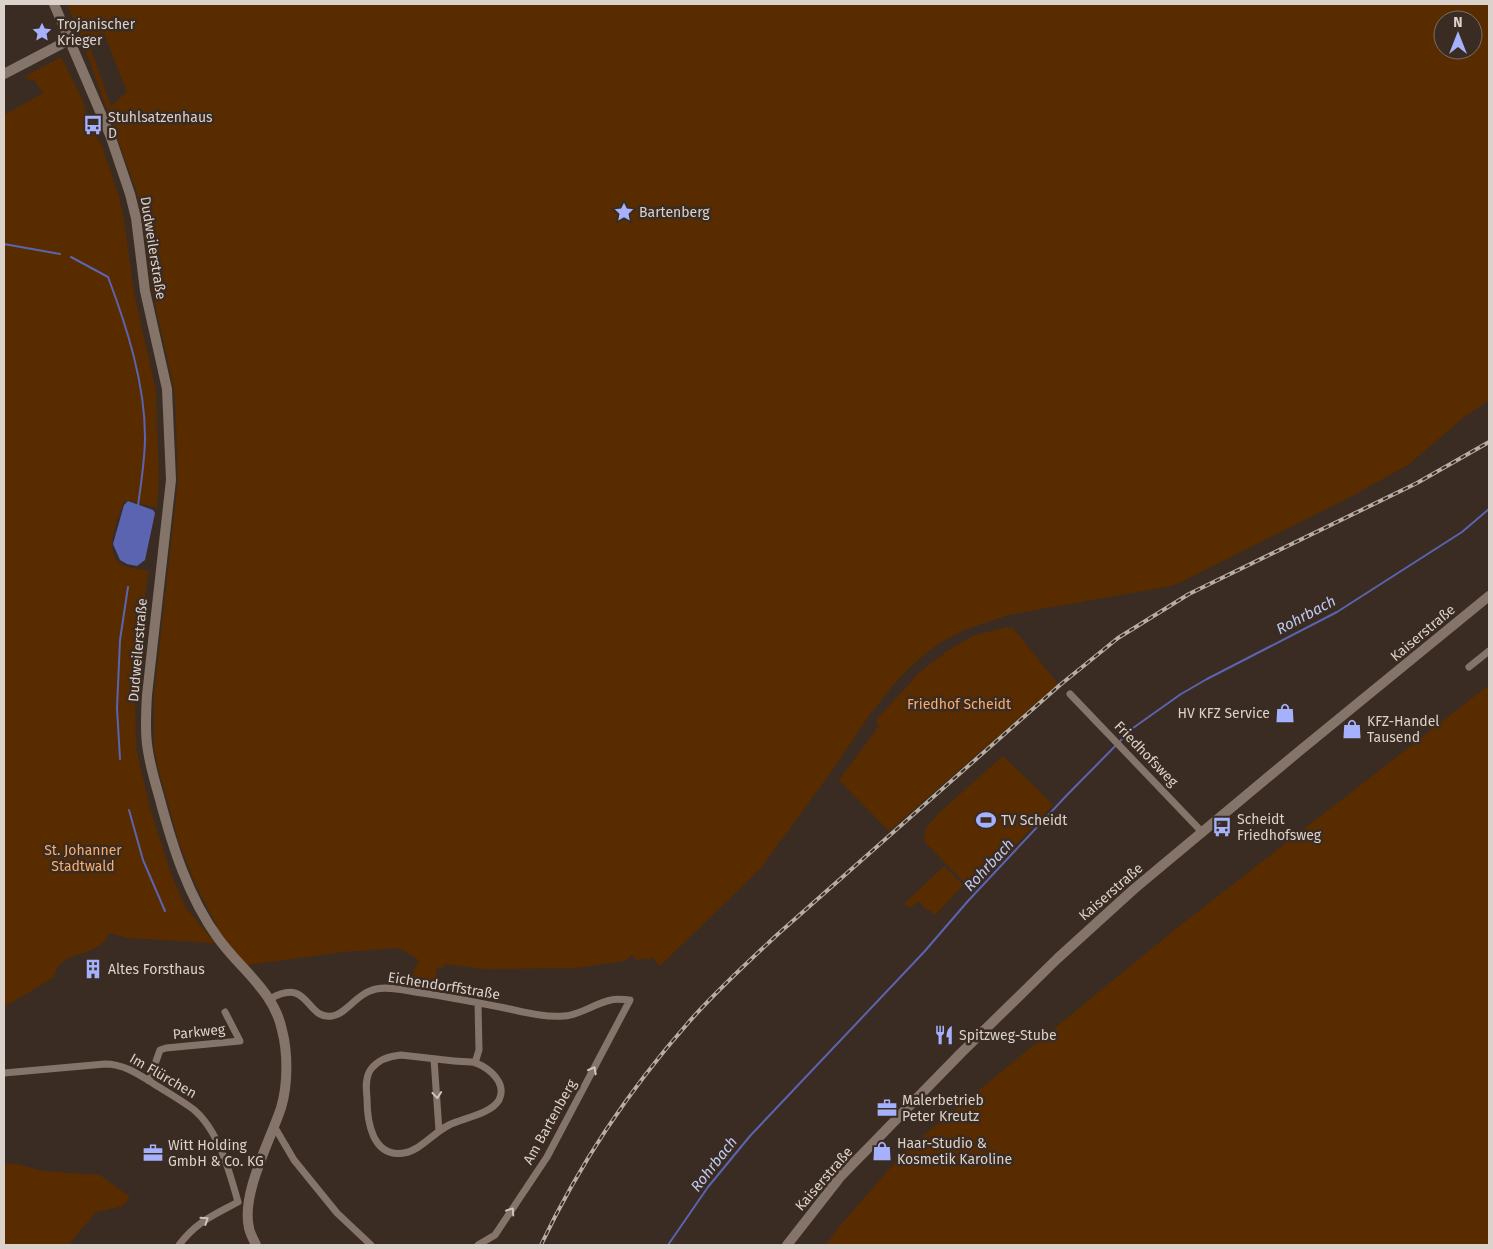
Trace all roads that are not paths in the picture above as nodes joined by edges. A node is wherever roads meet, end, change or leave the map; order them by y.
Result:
1 (54, 4) edge
2 (69, 40) junction
3 (4, 74) edge
4 (1489, 596) edge
5 (1489, 650) edge
6 (1469, 667) dead end
7 (1070, 694) dead end
8 (1202, 833) junction
9 (270, 999) junction
10 (630, 1000) joint
11 (478, 1003) junction
12 (225, 1012) dead end
13 (434, 1059) junction
14 (475, 1063) junction
15 (4, 1073) edge
16 (149, 1081) junction
17 (274, 1126) junction
18 (439, 1131) junction
19 (243, 1204) junction
20 (179, 1245) edge
21 (256, 1245) edge
22 (371, 1245) edge
23 (478, 1245) edge
24 (786, 1245) edge

1 - 2 street, Dudweilerstraße
2 - 3 street
2 - 9 street, Dudweilerstraße
4 - 8 street, Kaiserstraße
5 - 6 street
7 - 8 street, Friedhofsweg
8 - 24 street, Kaiserstraße
9 - 11 street, Eichendorffstraße
9 - 17 street, Dudweilerstraße
10 - 11 street, Eichendorffstraße
23 -> 10 street, Am Bartenberg
11 - 14 street
12 - 16 street, Parkweg
13 - 14 street
13 -> 18 street
13 - 18 street
14 - 18 street
15 - 16 street, Im Flürchen
16 - 19 street, Im Flürchen
17 - 19 street, Im Flürchen
17 - 22 street
20 -> 19 street
19 - 21 street, Im Flürchen

